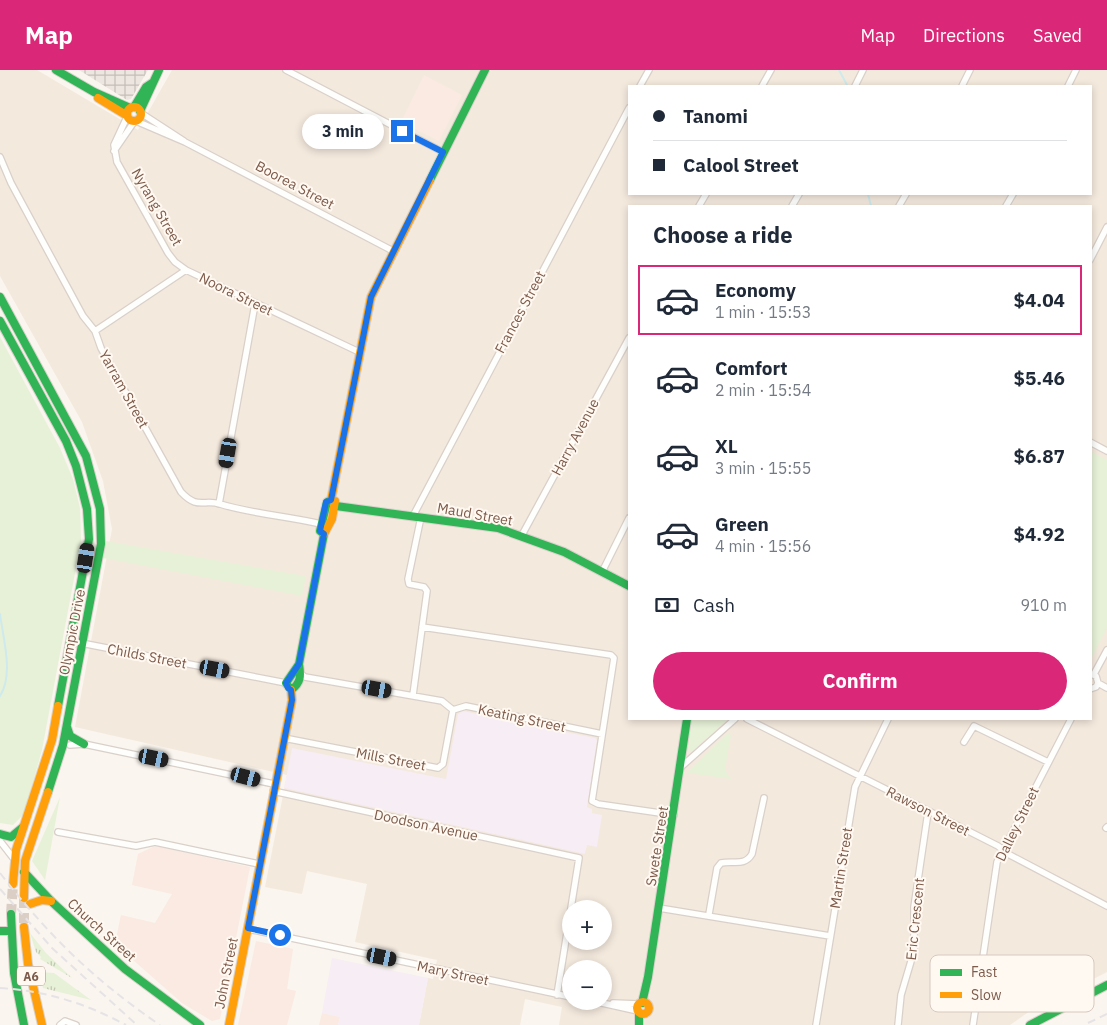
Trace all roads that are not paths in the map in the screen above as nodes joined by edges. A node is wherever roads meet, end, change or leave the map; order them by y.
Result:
1 (56, 70) edge
2 (159, 70) edge
3 (286, 70) edge
4 (485, 70) edge
5 (649, 70) edge
6 (771, 70) edge
7 (863, 70) edge
8 (970, 70) edge
9 (1076, 70) edge
10 (641, 85) edge
11 (763, 85) edge
12 (856, 85) edge
13 (962, 85) edge
14 (1068, 85) edge
15 (628, 110) edge
16 (134, 114) junction
17 (185, 142) junction
18 (443, 152) junction
19 (0, 157) edge
20 (1107, 227) edge
21 (393, 250) junction
22 (1092, 256) edge
23 (186, 270) junction
24 (0, 297) edge
25 (255, 304) junction
26 (0, 321) edge
27 (95, 331) junction
28 (628, 340) edge
29 (359, 352) junction
30 (1092, 443) edge
31 (1106, 448) edge
32 (334, 502) junction
33 (219, 504) junction
34 (417, 516) junction
35 (628, 520) edge
36 (321, 524) junction
37 (324, 534) junction
38 (522, 535) junction
39 (602, 572) junction
40 (628, 585) edge
41 (422, 626) junction
42 (83, 643) junction
43 (69, 648) junction
44 (1107, 650) edge
45 (299, 664) junction
46 (301, 674) junction
47 (1092, 674) edge
48 (288, 680) junction
49 (298, 683) junction
50 (1098, 683) junction
51 (1092, 688) edge
52 (1107, 688) edge
53 (291, 690) junction
54 (413, 695) junction
55 (453, 710) junction
56 (688, 720) edge
57 (734, 720) edge
58 (749, 720) edge
59 (887, 720) edge
60 (1070, 720) edge
61 (67, 726) junction
62 (602, 734) junction
63 (284, 738) junction
64 (964, 742) dead end
65 (84, 744) junction
66 (70, 746) dead end
67 (1048, 762) junction
68 (681, 767) junction
69 (859, 775) junction
70 (274, 788) junction
71 (764, 798) dead end
72 (928, 812) junction
73 (674, 815) junction
74 (25, 824) junction
75 (58, 832) dead end
76 (0, 834) edge
77 (0, 841) edge
78 (1002, 850) junction
79 (28, 851) junction
80 (14, 859) junction
81 (260, 864) junction
82 (24, 872) junction
83 (13, 884) tunnel mouth
84 (51, 901) junction
85 (1107, 906) edge
86 (659, 908) junction
87 (11, 914) tunnel mouth
88 (710, 914) junction
89 (24, 927) tunnel mouth
90 (248, 928) junction
91 (0, 931) edge
92 (11, 931) junction
93 (830, 936) junction
94 (983, 955) edge
95 (1107, 985) edge
96 (1094, 992) edge
97 (557, 995) junction
98 (562, 996) edge
99 (612, 1004) edge
100 (642, 1008) junction
101 (975, 1012) edge
102 (1055, 1012) edge
103 (24, 1025) edge
104 (42, 1025) edge
105 (60, 1025) edge
106 (76, 1025) edge
107 (200, 1025) edge
108 (228, 1025) edge
109 (640, 1025) edge
110 (643, 1025) edge
111 (816, 1025) edge
112 (898, 1025) edge
113 (973, 1025) edge
114 (1030, 1025) edge

1 - 16 main road, Boorea Street
2 - 16 main road, Nyrang Street
3 - 18 street
4 - 18 main road
5 - 10 street
6 - 11 street
7 - 12 street
8 - 13 street
9 - 14 street
15 - 34 street, Frances Street
16 - 17 street, Boorea Street
16 - 17 street, Boorea Street
16 - 23 street, Nyrang Street
17 - 21 street, Boorea Street
18 - 21 main road
19 - 27 street, Yarram Street
20 - 22 street
21 - 29 main road
23 - 25 street, Noora Street
23 - 27 street, Noora Street
24 - 42 main road, Olympic Drive
25 - 29 street, Noora Street
25 - 33 street
26 - 43 main road, Olympic Drive
27 - 33 street, Yarram Street
28 - 38 street, Harry Avenue
29 - 32 main road
30 - 31 street
32 - 34 main road, Maud Street
32 - 36 main road
32 - 37 main road
33 - 36 street, Yarram Street
34 - 38 main road, Maud Street
34 - 41 street, Frances Street
35 - 39 street
36 - 37 main road
37 - 45 main road
38 - 39 main road, Maud Street
39 - 40 main road, Maud Street
41 - 54 street
41 - 62 street
42 - 43 street
42 - 48 street, Childs Street
42 - 61 main road, Olympic Drive
43 - 74 main road, Olympic Drive
44 - 47 street
45 - 46 main road
45 - 48 main road
46 - 49 main road
46 - 54 street
47 - 50 street
48 - 49 main road
48 - 53 main road
49 - 53 main road
50 - 51 street
50 - 52 street
53 - 63 main road, John Street
54 - 55 street
55 - 62 street, Keating Street
55 - 63 street, Mills Street
56 - 68 main road, Swete Street
57 - 68 street
58 - 69 street, Rawson Street
59 - 69 street, Martin Street
60 - 67 street, Dalley Street
61 - 65 main road
61 - 79 main road, Olympic Drive
62 - 73 street
63 - 70 main road, John Street
64 - 67 street
65 - 66 street
65 - 70 street, Doodson Avenue
67 - 78 street, Dalley Street
68 - 73 main road, Swete Street
69 - 72 street, Rawson Street
69 - 93 street, Martin Street
70 - 81 main road, John Street
70 - 97 street, Doodson Avenue
71 - 88 street
72 - 78 street, Rawson Street
72 - 112 street, Eric Crescent
73 - 86 main road, Swete Street
74 - 76 main road
74 - 80 main road, Olympic Drive
75 - 81 street
77 - 80 street, Church Street
78 - 85 street, Rawson Street
78 - 94 street, Dalley Street
79 - 80 main road
79 - 82 main road, Olympic Drive
80 - 82 main road, Church Street
80 - 83 main road, Olympic Drive
81 - 90 main road, John Street
82 - 84 main road, Church Street
82 - 84 main road, Olympic Drive
84 - 107 main road, Church Street
86 - 88 street
86 - 100 main road, Swete Street
87 - 92 main road, A6
88 - 93 street
89 - 104 main road, A6
90 - 97 street, Mary Street
90 - 108 main road, John Street
91 - 92 main road
92 - 103 main road, A6
93 - 111 street, Martin Street
95 - 96 main road
97 - 98 street, Mary Street
99 - 100 street
100 - 109 main road, Swete Street
100 - 110 main road, Swete Street
101 - 113 street, Dalley Street
102 - 114 main road
105 - 106 street

